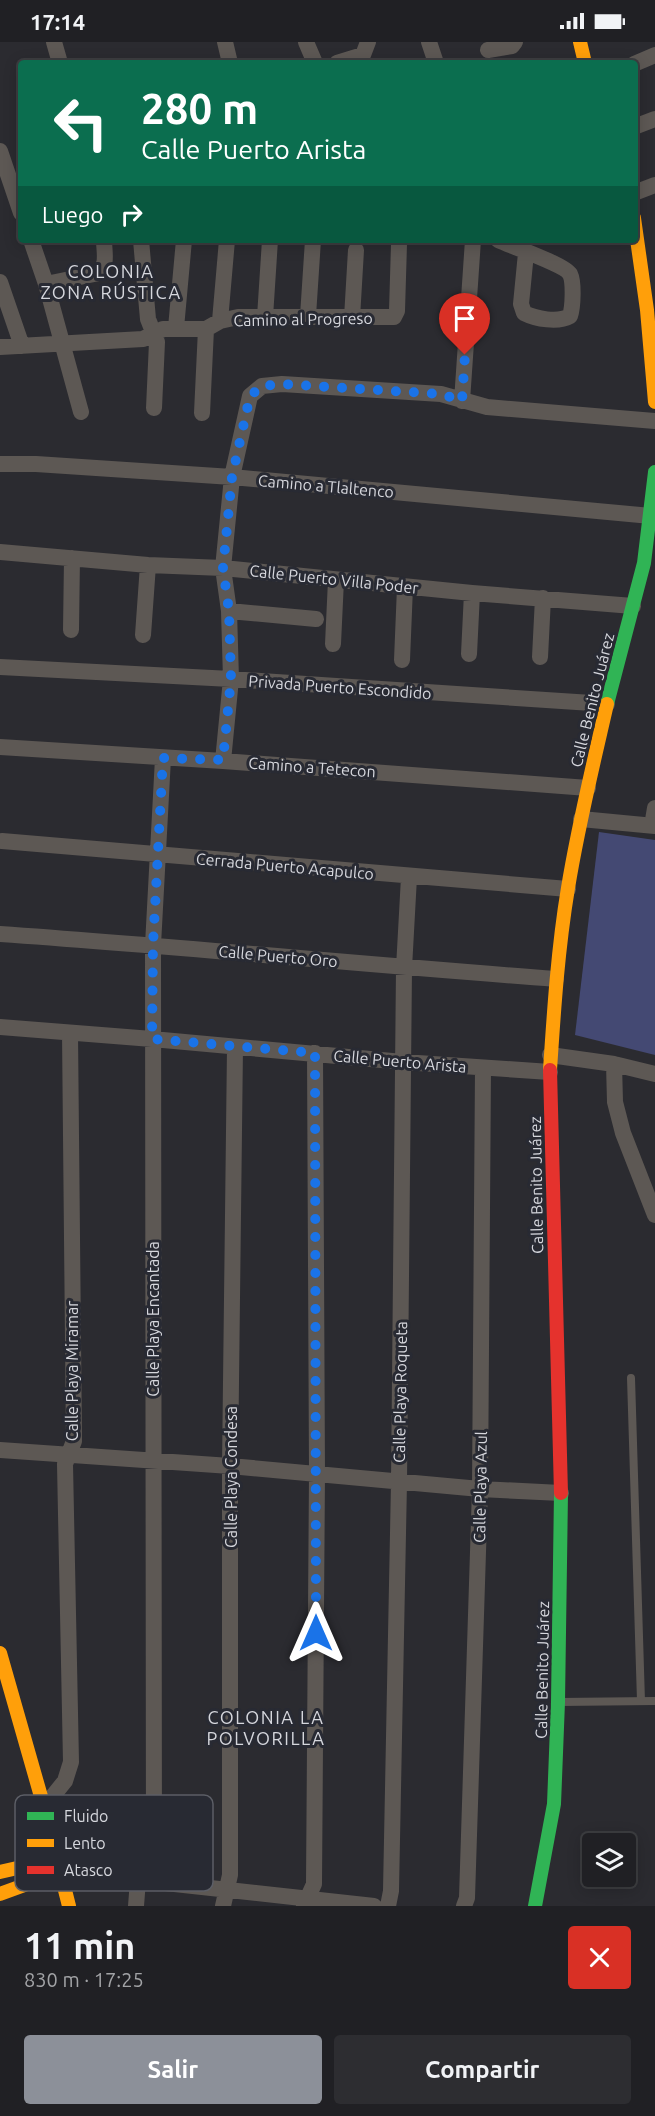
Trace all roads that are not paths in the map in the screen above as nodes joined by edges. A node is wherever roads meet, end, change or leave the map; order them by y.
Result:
1 (54, 42) edge
2 (225, 42) edge
3 (306, 42) edge
4 (368, 42) edge
5 (429, 42) edge
6 (515, 42) edge
7 (580, 42) edge
8 (488, 50) dead end
9 (655, 55) edge
10 (59, 60) edge
11 (229, 60) edge
12 (314, 60) edge
13 (347, 60) edge
14 (435, 60) edge
15 (584, 60) edge
16 (638, 62) edge
17 (655, 119) edge
18 (638, 126) edge
19 (0, 151) edge
20 (655, 184) edge
21 (638, 191) edge
22 (18, 204) edge
23 (638, 239) edge
24 (32, 243) edge
25 (104, 243) edge
26 (141, 243) edge
27 (184, 243) edge
28 (227, 243) edge
29 (270, 243) edge
30 (313, 243) edge
31 (473, 243) edge
32 (504, 243) edge
33 (399, 244) dead end
34 (356, 250) dead end
35 (526, 253) dead end
36 (0, 282) edge
37 (46, 284) junction
38 (651, 306) edge
39 (308, 316) junction
40 (265, 317) junction
41 (352, 318) junction
42 (213, 325) junction
43 (176, 328) junction
44 (153, 332) junction
45 (63, 344) junction
46 (22, 346) junction
47 (0, 347) edge
48 (462, 401) junction
49 (655, 402) edge
50 (154, 408) dead end
51 (81, 412) dead end
52 (202, 413) dead end
53 (655, 422) edge
54 (0, 464) edge
55 (232, 477) junction
56 (655, 481) edge
57 (651, 516) junction
58 (0, 552) edge
59 (72, 558) junction
60 (0, 560) edge
61 (148, 565) junction
62 (223, 568) junction
63 (336, 580) junction
64 (405, 587) junction
65 (472, 593) junction
66 (543, 598) junction
67 (633, 606) junction
68 (229, 611) junction
69 (315, 619) dead end
70 (71, 630) dead end
71 (143, 635) dead end
72 (333, 644) dead end
73 (469, 654) dead end
74 (540, 657) dead end
75 (402, 660) dead end
76 (0, 667) edge
77 (231, 679) junction
78 (607, 704) junction
79 (0, 747) edge
80 (163, 758) junction
81 (223, 760) junction
82 (588, 788) junction
83 (655, 808) edge
84 (581, 819) junction
85 (654, 826) edge
86 (2, 841) dead end
87 (157, 855) junction
88 (409, 877) junction
89 (568, 889) junction
90 (0, 934) edge
91 (153, 945) junction
92 (404, 968) junction
93 (556, 979) junction
94 (0, 1028) edge
95 (70, 1034) junction
96 (152, 1039) junction
97 (235, 1047) junction
98 (315, 1053) junction
99 (403, 1062) junction
100 (550, 1063) junction
101 (614, 1064) junction
102 (483, 1068) junction
103 (655, 1074) edge
104 (655, 1215) edge
105 (631, 1378) dead end
106 (0, 1450) edge
107 (70, 1454) junction
108 (153, 1460) junction
109 (231, 1466) junction
110 (317, 1473) junction
111 (399, 1482) junction
112 (480, 1489) junction
113 (561, 1493) junction
114 (0, 1653) edge
115 (641, 1701) junction
116 (655, 1701) edge
117 (558, 1702) junction
118 (0, 1703) edge
119 (14, 1728) junction
120 (33, 1795) edge
121 (39, 1795) edge
122 (54, 1795) edge
123 (147, 1795) edge
124 (15, 1871) edge
125 (0, 1872) edge
126 (15, 1886) edge
127 (213, 1888) edge
128 (228, 1889) junction
129 (142, 1891) edge
130 (0, 1894) edge
131 (306, 1902) edge
132 (136, 1906) edge
133 (223, 1906) edge
134 (374, 1906) edge
135 (388, 1906) edge
136 (464, 1906) edge
137 (536, 1906) edge

1 - 10 street
2 - 11 street
3 - 12 street
4 - 13 street
5 - 14 street
6 - 8 street
7 - 15 street
9 - 16 street
17 - 18 street
19 - 22 street
20 - 21 street
23 - 38 street
24 - 37 street
25 - 37 street
26 - 44 street
27 - 43 street
28 - 42 street
29 - 40 street
30 - 39 street
31 - 48 street
32 - 35 street
33 - 41 street, Camino al Progreso
34 - 41 street
36 - 46 street
37 - 45 street
38 - 49 street
39 - 40 street, Camino al Progreso
39 - 41 street, Camino al Progreso
40 - 42 street, Camino al Progreso
42 - 43 street, Camino al Progreso
42 - 52 street
43 - 44 street, Camino al Progreso
44 - 45 street, Camino al Progreso
44 - 50 street
45 - 46 street, Camino al Progreso
45 - 51 street
46 - 47 street, Camino al Progreso
48 - 53 street
48 - 55 street
54 - 55 street, Camino a Tlaltenco
55 - 57 street, Camino a Tlaltenco
55 - 62 street
56 - 57 street, Calle Benito Juárez
57 - 67 street, Calle Benito Juárez
58 - 59 street, Calle Puerto Villa Poder
58 - 60 street
59 - 61 street, Calle Puerto Villa Poder
59 - 70 street
61 - 62 street, Calle Puerto Villa Poder
61 - 71 street
62 - 63 street, Calle Puerto Villa Poder
62 - 68 street
63 - 64 street, Calle Puerto Villa Poder
63 - 72 street
64 - 65 street, Calle Puerto Villa Poder
64 - 75 street
65 - 66 street, Calle Puerto Villa Poder
65 - 73 street
66 - 67 street, Calle Puerto Villa Poder
66 - 74 street
67 - 78 street, Calle Benito Juárez
68 - 69 street
68 - 77 street
76 - 77 street, Privada Puerto Escondido
77 - 78 street, Privada Puerto Escondido
77 - 81 street
78 - 82 street, Calle Benito Juárez
79 - 80 street, Camino a Tetecon
80 - 81 street, Camino a Tetecon
80 - 87 street, Calle Playa Encantada
81 - 82 street, Camino a Tetecon
82 - 84 street, Calle Benito Juárez
83 - 85 street
84 - 85 street
84 - 89 street, Calle Benito Juárez
86 - 87 street, Cerrada Puerto Acapulco
87 - 88 street, Cerrada Puerto Acapulco
87 - 91 street, Calle Playa Encantada
88 - 89 street, Cerrada Puerto Acapulco
88 - 92 street, Calle Playa Roqueta
89 - 93 street, Calle Benito Juárez
90 - 91 street, Calle Puerto Oro
91 - 92 street, Calle Puerto Oro
91 - 96 street, Calle Playa Encantada
92 - 93 street, Calle Puerto Oro
92 - 99 street, Calle Playa Roqueta
93 - 100 street, Calle Benito Juárez
94 - 95 street, Calle Puerto Arista
95 - 96 street, Calle Puerto Arista
95 - 107 street, Calle Playa Miramar
96 - 97 street, Calle Puerto Arista
96 - 108 street, Calle Playa Encantada
97 - 98 street, Calle Puerto Arista
97 - 109 street, Calle Playa Condesa
98 - 99 street, Calle Puerto Arista
98 - 110 street
99 - 102 street, Calle Puerto Arista
99 - 111 street, Calle Playa Roqueta
100 - 101 street, Calle Puerto Arista
100 - 102 street, Calle Puerto Arista
100 - 113 street, Calle Benito Juárez
101 - 103 street, Calle Puerto Arista
101 - 104 street
102 - 112 street, Calle Playa Azul
105 - 115 lane
106 - 107 street
107 - 108 street
107 - 122 street, Calle Playa Miramar
108 - 109 street
108 - 123 street, Calle Playa Encantada
109 - 110 street
109 - 128 street, Calle Playa Condesa
110 - 111 street
110 - 131 street
111 - 112 street
111 - 135 street, Calle Playa Roqueta
112 - 113 street
112 - 136 street, Calle Playa Azul
113 - 117 street, Calle Benito Juárez
114 - 119 street
115 - 116 lane
115 - 117 lane
117 - 137 street, Calle Benito Juárez
118 - 119 street
119 - 120 street
119 - 121 street
124 - 125 street
126 - 130 street
127 - 128 street
128 - 131 street
128 - 133 street, Calle Playa Condesa
129 - 132 street, Calle Playa Encantada
131 - 134 street

